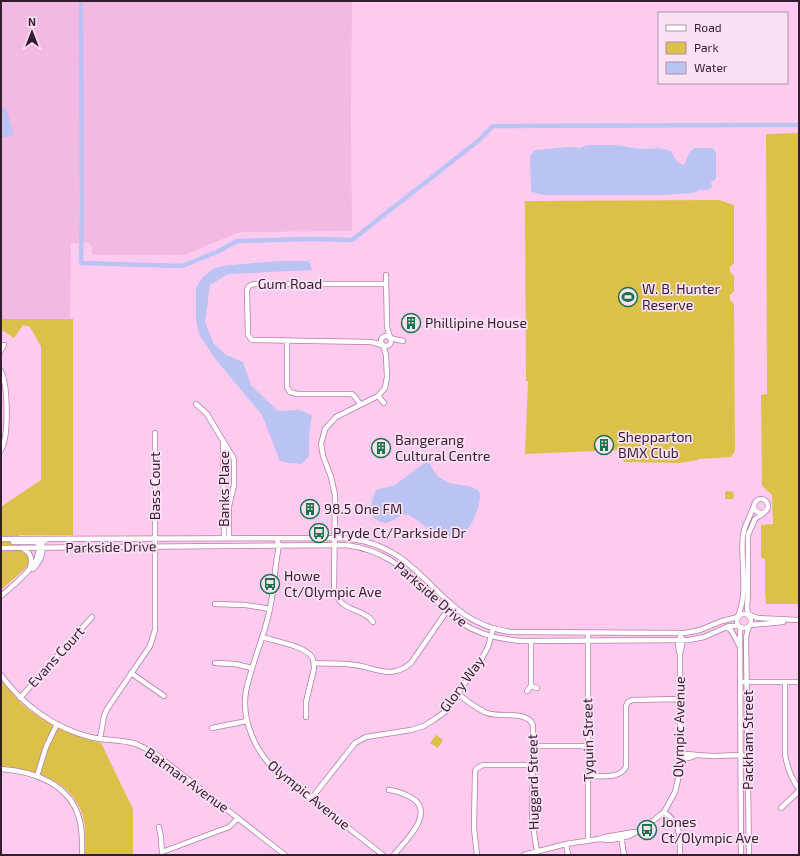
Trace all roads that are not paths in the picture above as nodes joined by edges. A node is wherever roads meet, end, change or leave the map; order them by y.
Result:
1 (386, 275) dead end
2 (386, 284) junction
3 (386, 327) junction
4 (383, 338) junction
5 (390, 338) junction
6 (287, 340) junction
7 (371, 342) junction
8 (4, 345) dead end
9 (383, 345) junction
10 (390, 345) junction
11 (1, 350) edge
12 (386, 355) junction
13 (1, 371) edge
14 (378, 396) junction
15 (384, 403) dead end
16 (196, 404) dead end
17 (360, 404) junction
18 (155, 433) dead end
19 (223, 440) junction
20 (1, 450) edge
21 (224, 495) junction
22 (231, 496) junction
23 (754, 506) junction
24 (226, 509) junction
25 (764, 513) junction
26 (155, 538) junction
27 (227, 538) junction
28 (276, 538) junction
29 (335, 538) junction
30 (50, 539) junction
31 (1, 540) edge
32 (276, 545) junction
33 (335, 545) junction
34 (155, 546) junction
35 (227, 546) junction
36 (41, 547) junction
37 (1, 548) edge
38 (20, 548) junction
39 (27, 572) junction
40 (1, 596) edge
41 (215, 604) dead end
42 (451, 605) junction
43 (270, 609) junction
44 (447, 611) junction
45 (748, 615) junction
46 (738, 616) junction
47 (92, 617) dead end
48 (774, 620) junction
49 (799, 620) edge
50 (373, 622) dead end
51 (740, 626) junction
52 (749, 626) junction
53 (726, 627) junction
54 (493, 629) junction
55 (561, 633) junction
56 (588, 633) junction
57 (681, 633) junction
58 (491, 636) junction
59 (262, 637) junction
60 (561, 640) junction
61 (588, 640) junction
62 (680, 640) junction
63 (531, 641) junction
64 (740, 649) junction
65 (215, 663) dead end
66 (314, 663) junction
67 (252, 668) junction
68 (131, 673) junction
69 (1, 675) edge
70 (740, 682) junction
71 (748, 682) junction
72 (785, 682) junction
73 (799, 682) edge
74 (531, 686) junction
75 (537, 688) dead end
76 (527, 691) dead end
77 (458, 694) junction
78 (164, 696) dead end
79 (20, 698) junction
80 (680, 699) junction
81 (306, 718) dead end
82 (247, 720) junction
83 (57, 724) junction
84 (212, 728) dead end
85 (100, 739) junction
86 (532, 746) junction
87 (588, 746) junction
88 (681, 756) junction
89 (740, 756) junction
90 (748, 756) junction
91 (532, 765) junction
92 (1, 769) edge
93 (37, 776) junction
94 (589, 776) junction
95 (389, 790) dead end
96 (799, 790) edge
97 (311, 799) junction
98 (781, 808) dead end
99 (664, 812) junction
100 (238, 818) junction
101 (159, 827) dead end
102 (621, 836) junction
103 (588, 841) junction
104 (566, 844) junction
105 (537, 851) junction
106 (162, 854) edge
107 (82, 855) edge
108 (285, 855) edge
109 (383, 855) edge
110 (394, 855) edge
111 (477, 855) edge
112 (524, 855) edge
113 (568, 855) edge
114 (624, 855) edge
115 (680, 855) edge
116 (741, 855) edge
117 (750, 855) edge

1 - 2 street
2 - 3 street
2 - 6 street, Gum Road
3 - 4 street
3 - 5 street
4 - 5 street
4 - 7 street, Gum Road
4 - 9 street
5 - 10 street
5 - 10 street
6 - 7 street, Gum Road
6 - 17 street
7 - 9 street, Gum Road
8 - 11 street
9 - 10 street
9 - 12 street
10 - 12 street
12 - 14 street
13 - 20 street
14 - 15 street
14 - 17 street
16 - 19 street, Banks Place
17 - 29 street
18 - 26 street, Bass Court
19 - 21 street, Banks Place
19 - 22 street, Banks Place
21 - 22 street
21 - 24 street, Banks Place
22 - 24 street, Banks Place
23 - 25 street
23 - 25 street
23 - 46 street
24 - 27 street, Banks Place
25 - 45 street
26 - 27 street, Parkside Drive
26 - 30 street, Parkside Drive
26 - 34 street, Bass Court
27 - 28 street, Parkside Drive
27 - 35 street, Banks Place
28 - 29 street, Parkside Drive
28 - 32 street
29 - 33 street
29 - 42 street, Parkside Drive
30 - 31 street, Parkside Drive
30 - 36 street
31 - 36 street
32 - 33 street, Parkside Drive
32 - 35 street, Parkside Drive
32 - 43 street, Olympic Avenue
33 - 44 street, Parkside Drive
33 - 50 street
34 - 35 street, Parkside Drive
34 - 36 street, Parkside Drive
34 - 68 street, Bass Court
36 - 38 street, Parkside Drive
36 - 39 street
37 - 38 street, Parkside Drive
38 - 39 street
39 - 40 street
41 - 43 street
42 - 44 street
42 - 54 street, Parkside Drive
43 - 59 street, Olympic Avenue
44 - 58 street, Parkside Drive
44 - 66 street
45 - 46 street
45 - 48 street
45 - 52 street
46 - 51 street
46 - 57 street, Parkside Drive
47 - 79 street, Evans Court
48 - 49 street
48 - 52 street
51 - 52 street
51 - 53 street, Parkside Drive
51 - 64 street, Packham Street
52 - 71 street, Packham Street
53 - 62 street, Parkside Drive
53 - 64 street
54 - 55 street, Parkside Drive
54 - 58 street, Glory Way
55 - 56 street, Parkside Drive
55 - 60 street
56 - 57 street, Parkside Drive
56 - 61 street, Tyquin Street
57 - 62 street
58 - 63 street, Parkside Drive
58 - 77 street, Glory Way
59 - 66 street
59 - 67 street, Olympic Avenue
60 - 61 street, Parkside Drive
60 - 63 street, Parkside Drive
61 - 62 street, Parkside Drive
61 - 87 street, Tyquin Street
62 - 80 street, Olympic Avenue
63 - 74 street
64 - 70 street, Packham Street
65 - 67 street
66 - 81 street
67 - 82 street, Olympic Avenue
68 - 78 street
68 - 85 street, Bass Court
69 - 79 street, Batman Avenue
70 - 71 street
70 - 89 street, Packham Street
71 - 72 street
71 - 90 street, Packham Street
72 - 73 street
72 - 96 street
74 - 75 street
74 - 76 street
77 - 86 street, Huggard Street
77 - 97 street, Glory Way
79 - 83 street, Batman Avenue
80 - 88 street, Olympic Avenue
80 - 94 street
82 - 84 street
82 - 97 street, Olympic Avenue
83 - 85 street, Batman Avenue
83 - 93 street
85 - 100 street, Batman Avenue
86 - 87 street
86 - 91 street, Huggard Street
87 - 94 street, Tyquin Street
88 - 89 street
88 - 99 street, Olympic Avenue
89 - 90 street
89 - 116 street, Packham Street
90 - 117 street, Packham Street
91 - 105 street, Huggard Street
91 - 111 street
92 - 93 street
93 - 107 street
94 - 103 street, Tyquin Street
95 - 110 street
96 - 98 street
97 - 109 street, Olympic Avenue
99 - 102 street, Olympic Avenue
99 - 115 street
100 - 106 street
100 - 108 street, Batman Avenue
101 - 106 street
102 - 103 street, Olympic Avenue
102 - 114 street
103 - 104 street, Olympic Avenue
104 - 105 street, Olympic Avenue
104 - 113 street
105 - 112 street, Olympic Avenue

